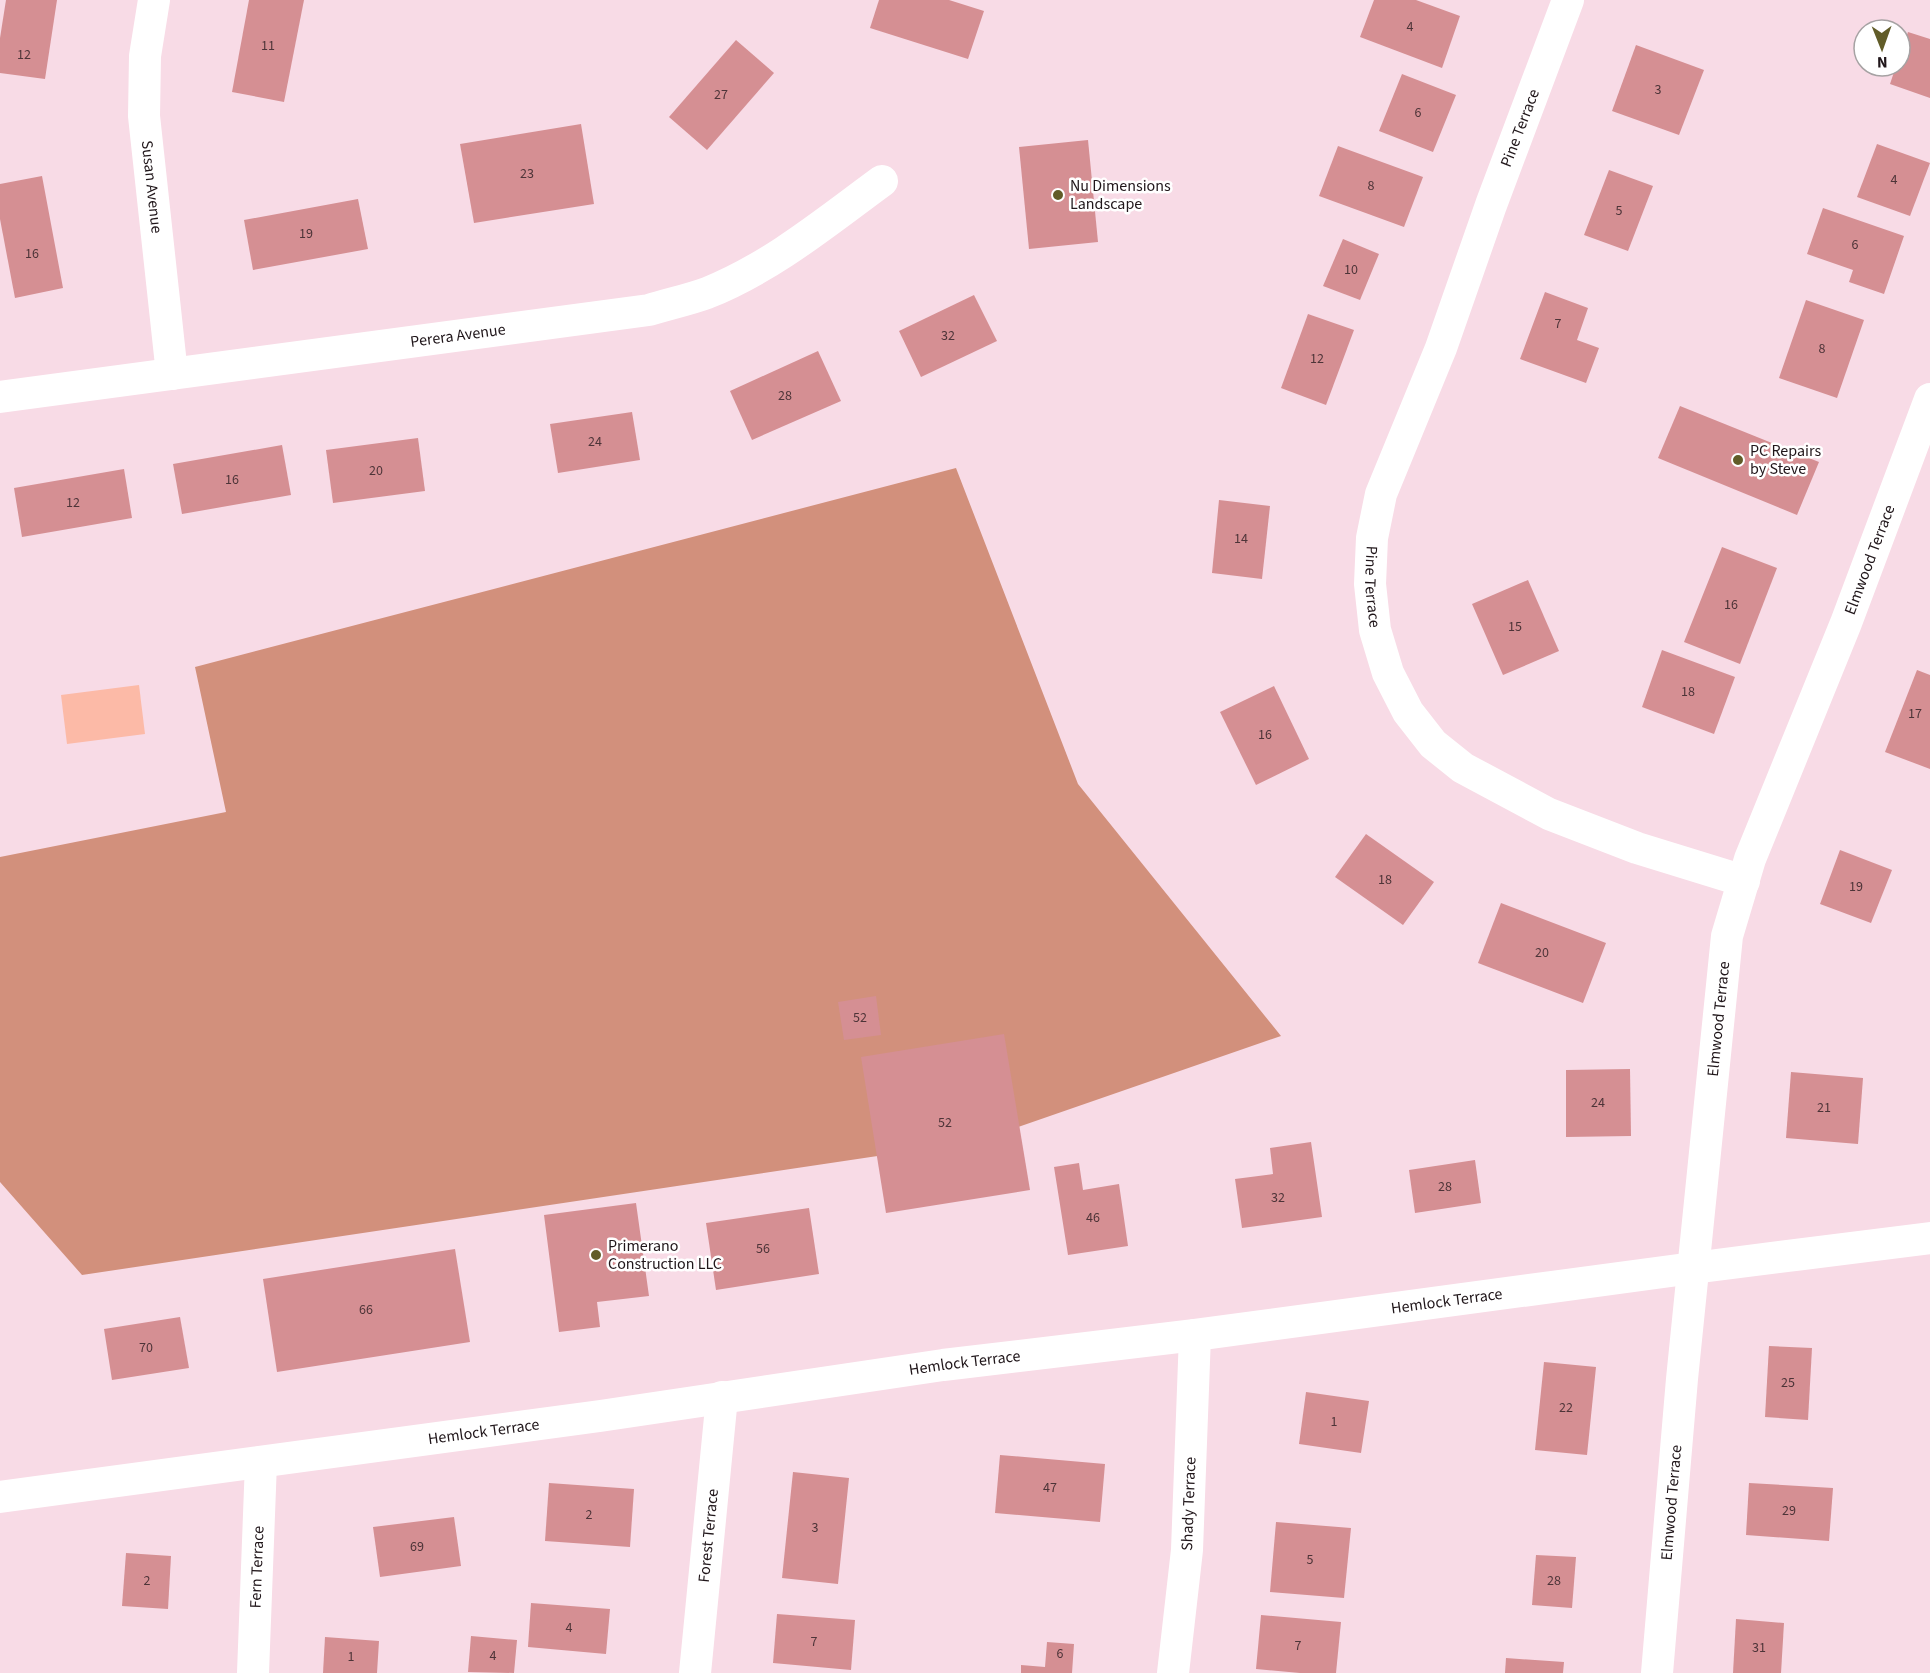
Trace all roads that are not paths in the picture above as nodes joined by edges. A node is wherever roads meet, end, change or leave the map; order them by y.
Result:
1 (154, 0) edge
2 (1568, 0) edge
3 (882, 181) dead end
4 (172, 374) junction
5 (0, 397) edge
6 (1930, 399) edge
7 (1744, 881) junction
8 (1930, 1238) edge
9 (1693, 1268) junction
10 (1196, 1335) junction
11 (722, 1397) junction
12 (261, 1462) junction
13 (0, 1497) edge
14 (253, 1673) edge
15 (695, 1673) edge
16 (1173, 1673) edge
17 (1657, 1673) edge

1 - 4 street, Susan Avenue
2 - 7 street, Pine Terrace
3 - 4 street, Perera Avenue
4 - 5 street, Perera Avenue
6 - 7 street, Elmwood Terrace
7 - 9 street, Elmwood Terrace
8 - 9 street, Hemlock Terrace
9 - 10 street, Hemlock Terrace
9 - 17 street, Elmwood Terrace
10 - 11 street, Hemlock Terrace
10 - 16 street, Shady Terrace
11 - 12 street, Hemlock Terrace
11 - 15 street, Forest Terrace
12 - 13 street, Hemlock Terrace
12 - 14 street, Fern Terrace

